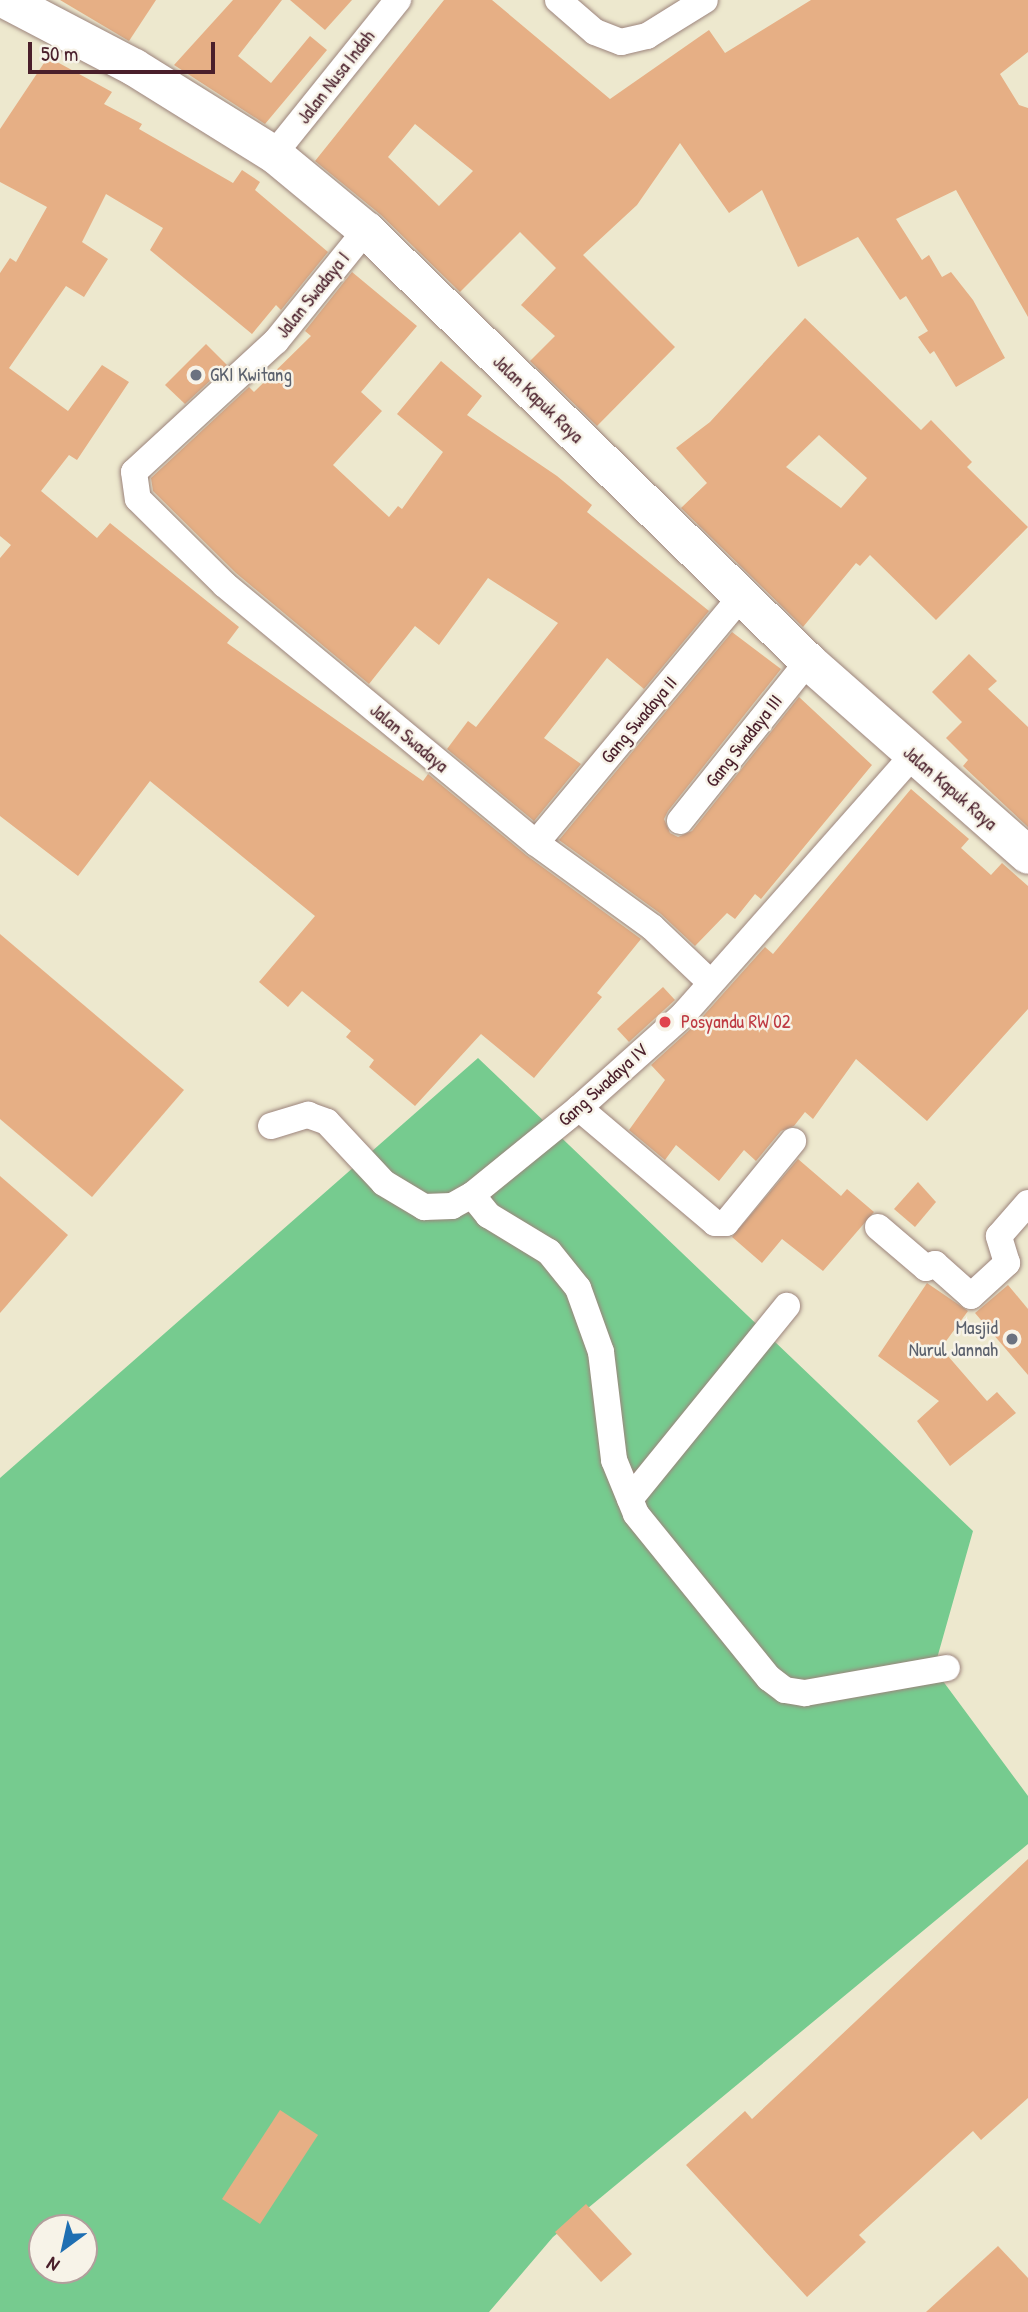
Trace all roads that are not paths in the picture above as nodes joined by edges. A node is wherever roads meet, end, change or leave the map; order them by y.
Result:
1 (6, 0) edge
2 (398, 0) edge
3 (558, 0) edge
4 (705, 0) edge
5 (274, 154) junction
6 (366, 230) junction
7 (134, 472) joint
8 (741, 597) junction
9 (808, 661) junction
10 (913, 755) junction
11 (680, 821) dead end
12 (536, 844) junction
13 (1028, 855) edge
14 (710, 982) junction
15 (579, 1108) junction
16 (271, 1126) dead end
17 (793, 1141) dead end
18 (472, 1195) junction
19 (1028, 1203) edge
20 (878, 1227) dead end
21 (787, 1306) dead end
22 (630, 1499) junction
23 (947, 1668) dead end

1 - 5 main road, Jalan Kapuk Raya
2 - 5 street, Jalan Nusa Indah
3 - 4 street
5 - 6 main road, Jalan Kapuk Raya
6 - 7 street, Jalan Swadaya I
6 - 8 main road, Jalan Kapuk Raya
7 - 12 street, Jalan Swadaya
8 - 9 main road, Jalan Kapuk Raya
8 - 12 street, Gang Swadaya II
9 - 10 main road, Jalan Kapuk Raya
9 - 11 street, Gang Swadaya III
10 - 13 main road, Jalan Kapuk Raya
10 - 14 street, Gang Swadaya IV
12 - 14 street, Jalan Swadaya
14 - 15 street, Gang Swadaya IV
15 - 17 street
15 - 18 street, Gang Swadaya IV
16 - 18 street, Gang Swadaya IV
18 - 22 street
19 - 20 street
21 - 22 street
22 - 23 street

